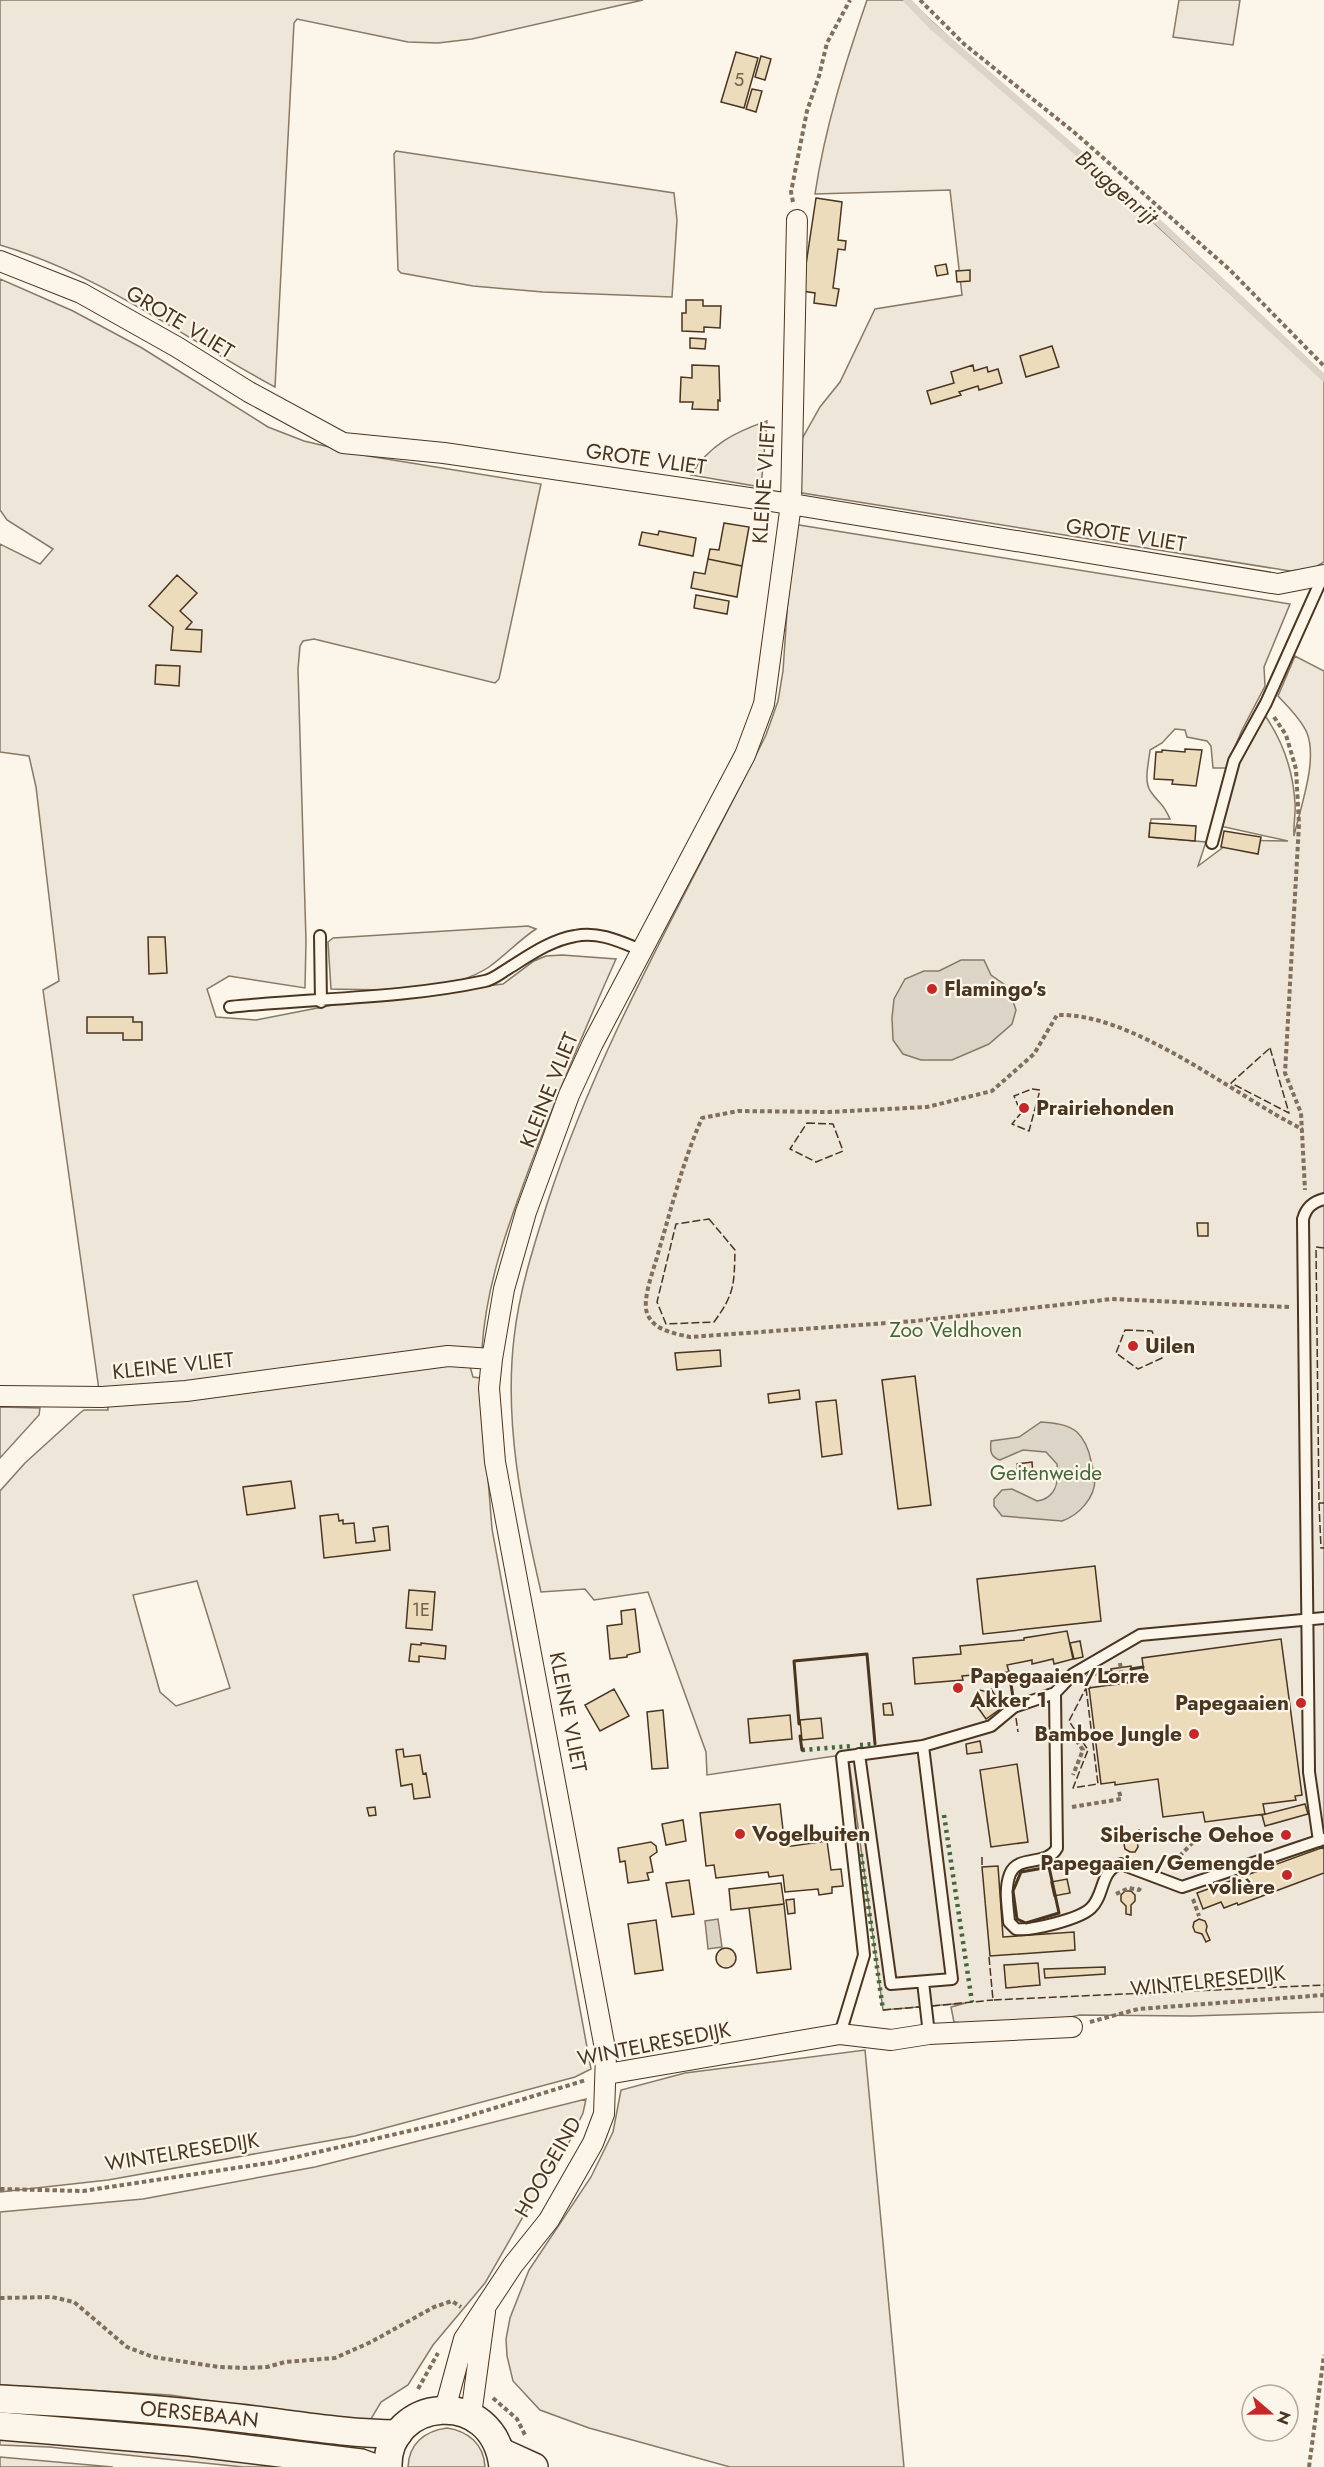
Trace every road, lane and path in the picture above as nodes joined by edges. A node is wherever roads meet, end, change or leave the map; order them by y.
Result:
1 (850, 0) edge
2 (920, 0) edge
3 (797, 220) joint
4 (0, 261) edge
5 (1324, 366) edge
6 (790, 504) junction
7 (1323, 576) edge
8 (1266, 703) junction
9 (1212, 843) dead end
10 (320, 936) dead end
11 (641, 950) junction
12 (321, 1002) junction
13 (230, 1007) dead end
14 (1302, 1129) junction
15 (1324, 1199) edge
16 (1306, 1209) junction
17 (1305, 1308) junction
18 (492, 1359) junction
19 (0, 1396) edge
20 (1324, 1618) edge
21 (1306, 1619) junction
22 (1055, 1693) junction
23 (923, 1746) junction
24 (859, 1754) junction
25 (1119, 1791) dead end
26 (1057, 1810) junction
27 (1200, 1835) dead end
28 (1322, 1840) edge
29 (1155, 1877) junction
30 (1100, 1896) junction
31 (923, 1982) junction
32 (1324, 1995) edge
33 (1072, 2027) joint
34 (840, 2034) junction
35 (929, 2034) junction
36 (607, 2074) junction
37 (0, 2188) edge
38 (0, 2298) edge
39 (486, 2303) junction
40 (464, 2311) dead end
41 (1324, 2355) edge
42 (0, 2399) edge
43 (445, 2409) junction
44 (471, 2415) junction
45 (0, 2426) edge
46 (398, 2434) junction
47 (502, 2460) edge
48 (372, 2467) edge
49 (388, 2467) edge
50 (534, 2467) edge
51 (1309, 2467) edge

1 - 3 path
2 - 5 path
3 - 6 street, KLEINE VLIET
4 - 6 street, GROTE VLIET
6 - 7 street, GROTE VLIET
6 - 11 street, KLEINE VLIET
7 - 8 lane
8 - 9 lane
8 - 14 path
10 - 12 lane
11 - 12 lane
11 - 18 street, KLEINE VLIET
12 - 13 lane
14 - 16 path
14 - 17 path
15 - 16 lane
16 - 17 lane
17 - 21 lane
18 - 19 street, KLEINE VLIET
18 - 36 street, KLEINE VLIET
20 - 21 lane
21 - 22 lane
21 - 28 lane
22 - 23 lane
22 - 26 lane
23 - 24 lane
23 - 31 lane
24 - 31 lane
24 - 34 lane
25 - 26 path
26 - 30 lane
27 - 29 path
28 - 29 lane
29 - 30 path
29 - 30 lane
31 - 35 lane
32 - 33 path, WINTELRESEDIJK
33 - 35 street, WINTELRESEDIJK
34 - 35 street, WINTELRESEDIJK
34 - 36 street, WINTELRESEDIJK
36 - 37 path, WINTELRESEDIJK
36 - 39 street, HOOGEIND
38 - 40 path
39 - 43 street, HOOGEIND
39 - 44 street, HOOGEIND
41 - 51 path
42 - 46 main road, OERSEBAAN
43 - 44 main road
43 - 46 main road
44 - 47 main road
45 - 48 main road, OERSEBAAN
46 - 49 main road
47 - 50 main road

